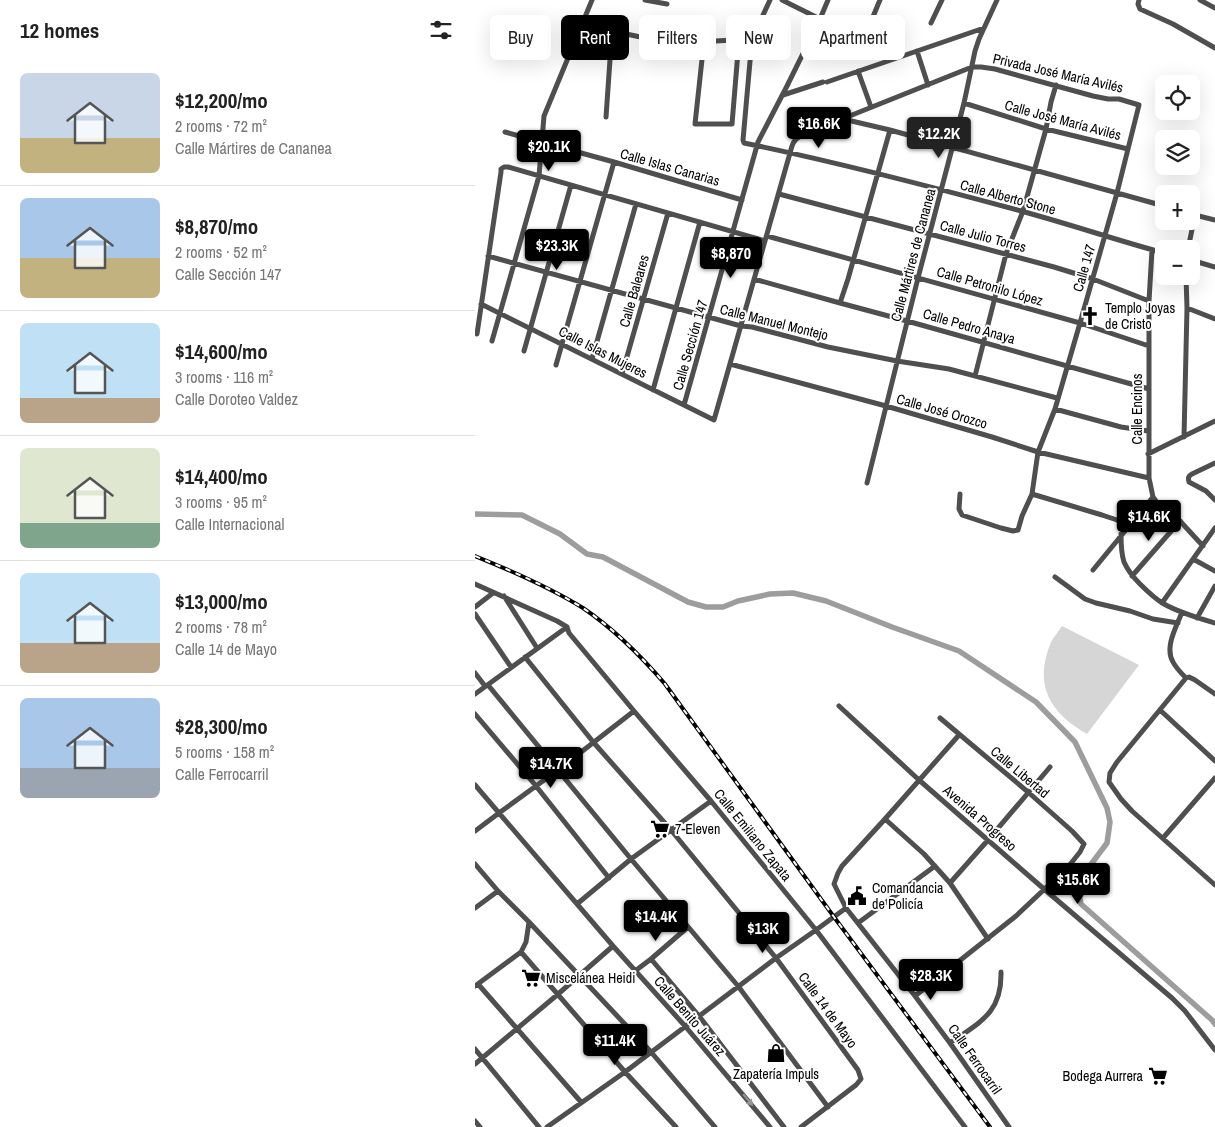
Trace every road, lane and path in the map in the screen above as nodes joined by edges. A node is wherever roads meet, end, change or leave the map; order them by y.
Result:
1 (592, 0) edge
2 (645, 0) edge
3 (770, 0) edge
4 (782, 0) edge
5 (828, 0) edge
6 (880, 0) edge
7 (942, 0) edge
8 (1139, 0) edge
9 (1200, 0) edge
10 (996, 3) edge
11 (667, 4) dead end
12 (1215, 8) edge
13 (763, 15) edge
14 (812, 15) edge
15 (822, 15) edge
16 (873, 15) edge
17 (931, 23) dead end
18 (984, 28) junction
19 (639, 37) edge
20 (1215, 48) edge
21 (917, 51) junction
22 (801, 58) edge
23 (702, 60) edge
24 (737, 60) edge
25 (750, 60) edge
26 (972, 67) junction
27 (858, 71) junction
28 (928, 85) junction
29 (1056, 85) junction
30 (783, 96) junction
31 (964, 103) junction
32 (1139, 105) joint
33 (871, 107) junction
34 (605, 117) dead end
35 (843, 119) junction
36 (1046, 129) junction
37 (890, 130) junction
38 (505, 132) dead end
39 (542, 142) junction
40 (757, 146) junction
41 (952, 148) junction
42 (1128, 149) junction
43 (791, 152) junction
44 (614, 162) junction
45 (1034, 170) junction
46 (877, 173) junction
47 (539, 176) junction
48 (571, 185) junction
49 (942, 190) junction
50 (1117, 193) junction
51 (779, 194) junction
52 (604, 195) junction
53 (743, 200) junction
54 (636, 204) junction
55 (1155, 204) edge
56 (1023, 212) junction
57 (668, 213) junction
58 (1200, 216) edge
59 (865, 217) junction
60 (1215, 220) edge
61 (700, 222) junction
62 (733, 232) junction
63 (930, 234) junction
64 (1105, 236) junction
65 (766, 239) junction
66 (1152, 250) junction
67 (1155, 251) edge
68 (1006, 254) junction
69 (489, 256) junction
70 (853, 261) junction
71 (514, 263) junction
72 (1200, 263) edge
73 (1215, 267) edge
74 (546, 272) junction
75 (918, 278) junction
76 (754, 279) junction
77 (1093, 279) junction
78 (580, 282) junction
79 (1186, 285) edge
80 (611, 290) junction
81 (644, 299) junction
82 (995, 300) junction
83 (1149, 301) junction
84 (481, 304) junction
85 (840, 304) junction
86 (676, 308) junction
87 (1187, 308) junction
88 (500, 313) junction
89 (709, 318) junction
90 (1215, 318) edge
91 (907, 320) junction
92 (1080, 323) junction
93 (741, 326) junction
94 (530, 328) junction
95 (477, 334) dead end
96 (492, 341) dead end
97 (984, 342) junction
98 (562, 344) junction
99 (1149, 346) junction
100 (524, 351) dead end
101 (592, 359) junction
102 (897, 361) junction
103 (730, 364) junction
104 (556, 365) dead end
105 (1067, 366) junction
106 (622, 374) junction
107 (975, 376) junction
108 (1149, 389) junction
109 (653, 390) junction
110 (1057, 398) junction
111 (684, 405) junction
112 (886, 406) junction
113 (1055, 408) junction
114 (1215, 421) edge
115 (1149, 431) junction
116 (1184, 437) junction
117 (1038, 452) junction
118 (1148, 454) junction
119 (1215, 463) edge
120 (1149, 478) junction
121 (867, 483) dead end
122 (960, 494) dead end
123 (1032, 494) junction
124 (1153, 497) junction
125 (1215, 500) edge
126 (1180, 521) junction
127 (1128, 528) junction
128 (1215, 528) edge
129 (1121, 534) junction
130 (1203, 546) junction
131 (1193, 559) junction
132 (1093, 570) dead end
133 (1215, 571) edge
134 (1132, 576) junction
135 (1055, 577) dead end
136 (475, 584) edge
137 (1215, 586) edge
138 (493, 593) junction
139 (504, 596) junction
140 (1162, 603) junction
141 (475, 607) edge
142 (1182, 612) junction
143 (475, 614) edge
144 (1197, 618) junction
145 (1178, 623) junction
146 (1215, 623) edge
147 (567, 627) junction
148 (537, 648) junction
149 (525, 657) junction
150 (511, 667) junction
151 (475, 673) edge
152 (1185, 678) junction
153 (486, 686) junction
154 (475, 694) edge
155 (1215, 694) edge
156 (839, 706) dead end
157 (1160, 710) junction
158 (634, 711) junction
159 (475, 714) edge
160 (941, 718) dead end
161 (959, 735) junction
162 (594, 742) junction
163 (1215, 761) edge
164 (1050, 767) dead end
165 (558, 770) junction
166 (1215, 778) edge
167 (919, 780) junction
168 (475, 785) edge
169 (536, 786) junction
170 (1028, 792) junction
171 (711, 801) junction
172 (499, 812) junction
173 (885, 820) junction
174 (671, 830) junction
175 (475, 831) edge
176 (1163, 838) junction
177 (988, 840) junction
178 (631, 859) junction
179 (475, 864) edge
180 (935, 866) junction
181 (609, 878) junction
182 (950, 883) junction
183 (1215, 885) edge
184 (1044, 889) junction
185 (498, 891) junction
186 (577, 904) junction
187 (475, 908) edge
188 (846, 908) junction
189 (529, 922) junction
190 (858, 923) junction
191 (688, 927) junction
192 (816, 930) junction
193 (988, 939) junction
194 (613, 946) junction
195 (521, 952) junction
196 (776, 958) junction
197 (651, 959) junction
198 (635, 971) junction
199 (1001, 972) dead end
200 (579, 976) junction
201 (477, 985) edge
202 (739, 986) junction
203 (557, 995) junction
204 (915, 996) junction
205 (699, 1016) junction
206 (685, 1026) junction
207 (517, 1028) junction
208 (950, 1043) junction
209 (475, 1049) edge
210 (1215, 1050) edge
211 (651, 1052) junction
212 (482, 1058) junction
213 (475, 1064) edge
214 (625, 1072) junction
215 (581, 1102) junction
216 (828, 1107) junction
217 (475, 1121) edge
218 (480, 1127) edge
219 (539, 1127) edge
220 (547, 1127) edge
221 (676, 1127) edge
222 (715, 1127) edge
223 (770, 1127) edge
224 (784, 1127) edge
225 (801, 1127) edge
226 (965, 1127) edge
227 (1009, 1127) edge

1 - 39 street
2 - 11 street
3 - 13 street
4 - 14 street
5 - 15 street
6 - 16 street
7 - 17 street
8 - 20 street
9 - 12 street
10 - 18 street, Calle Mártires de Cananea
18 - 21 street
18 - 26 street, Calle Mártires de Cananea
19 - 34 street
21 - 27 street
21 - 28 street
22 - 30 street, Calle Sección 147
23 - 24 street
25 - 40 street
26 - 28 street
26 - 29 street, Privada José María Avilés
26 - 31 street, Calle Mártires de Cananea
27 - 30 street
27 - 33 street
28 - 33 street
29 - 32 street, Privada José María Avilés
29 - 36 street
30 - 40 street, Calle Sección 147
31 - 36 street, Calle José María Avilés
31 - 41 street, Calle Mártires de Cananea
32 - 42 street, Calle 147
33 - 35 street
35 - 37 street
35 - 43 street
36 - 42 street, Calle José María Avilés
36 - 45 street
37 - 41 street
37 - 46 street
38 - 39 street, Calle Islas Canarias
39 - 44 street, Calle Islas Canarias
39 - 47 street
40 - 43 street, Calle Alberto Stone
40 - 53 street, Calle Sección 147
41 - 45 street
41 - 49 street, Calle Mártires de Cananea
42 - 50 street, Calle 147
43 - 46 street, Calle Alberto Stone
43 - 51 street
44 - 52 street
44 - 53 street, Calle Islas Canarias
45 - 50 street
45 - 56 street
46 - 49 street, Calle Alberto Stone
46 - 59 street
47 - 48 street, Calle Petronilo López
47 - 69 street, Calle Petronilo López
47 - 71 street
48 - 52 street, Calle Petronilo López
48 - 74 street
49 - 56 street, Calle Alberto Stone
49 - 63 street, Calle Mártires de Cananea
50 - 55 street
50 - 64 street, Calle 147
51 - 59 street, Calle Julio Torres
51 - 65 street
52 - 54 street, Calle Petronilo López
52 - 78 street
53 - 62 street, Calle Sección 147
54 - 57 street, Calle Petronilo López
54 - 80 street
56 - 64 street, Calle Alberto Stone
56 - 68 street
57 - 61 street, Calle Petronilo López
57 - 81 street, Calle Baleares
58 - 60 street
59 - 63 street, Calle Julio Torres
59 - 70 street
61 - 62 street, Calle Petronilo López
61 - 86 street
62 - 65 street, Calle Petronilo López
62 - 89 street, Calle Sección 147
63 - 68 street, Calle Julio Torres
63 - 75 street, Calle Mártires de Cananea
64 - 66 street, Calle Alberto Stone
64 - 77 street, Calle 147
65 - 70 street, Calle Petronilo López
65 - 76 street
66 - 67 street, Calle Alberto Stone
66 - 83 street, Calle Encinos
68 - 77 street, Calle Julio Torres
68 - 82 street
69 - 71 street, Calle Manuel Montejo
69 - 84 street
70 - 75 street, Calle Petronilo López
70 - 85 street
71 - 74 street, Calle Manuel Montejo
71 - 88 street
72 - 73 street
74 - 78 street, Calle Manuel Montejo
74 - 94 street
75 - 82 street, Calle Petronilo López
75 - 91 street, Calle Mártires de Cananea
76 - 85 street, Calle Pedro Anaya
76 - 93 street
77 - 83 street, Calle Julio Torres
77 - 92 street, Calle 147
78 - 80 street, Calle Manuel Montejo
78 - 98 street
79 - 87 street
80 - 81 street, Calle Manuel Montejo
80 - 101 street
81 - 86 street, Calle Manuel Montejo
81 - 106 street, Calle Baleares
82 - 92 street, Calle Petronilo López
82 - 97 street
83 - 99 street, Calle Encinos
84 - 88 street, Calle Islas Mujeres
84 - 95 street
85 - 91 street, Calle Pedro Anaya
86 - 89 street, Calle Manuel Montejo
86 - 109 street
87 - 90 street
87 - 116 street
88 - 94 street, Calle Islas Mujeres
88 - 96 street
89 - 93 street, Calle Manuel Montejo
89 - 111 street, Calle Sección 147
91 - 97 street, Calle Pedro Anaya
91 - 102 street, Calle Mártires de Cananea
92 - 99 street, Calle Petronilo López
92 - 105 street, Calle 147
93 - 102 street, Calle Manuel Montejo
93 - 103 street
94 - 98 street, Calle Islas Mujeres
94 - 100 street
97 - 105 street, Calle Pedro Anaya
97 - 107 street
98 - 101 street, Calle Islas Mujeres
98 - 104 street
99 - 108 street, Calle Encinos
101 - 106 street, Calle Islas Mujeres
102 - 107 street, Calle Manuel Montejo
102 - 112 street, Calle Mártires de Cananea
103 - 111 street, Calle Islas Mujeres
103 - 112 street, Calle José Orozco
105 - 108 street, Calle Pedro Anaya
105 - 110 street, Calle 147
106 - 109 street, Calle Islas Mujeres
107 - 110 street, Calle Manuel Montejo
108 - 115 street, Calle Encinos
109 - 111 street, Calle Islas Mujeres
110 - 113 street, Calle 147
112 - 117 street, Calle José Orozco
112 - 121 street, Calle Mártires de Cananea
113 - 115 street
113 - 117 street, Calle 147
114 - 116 street
115 - 118 street, Calle Encinos
116 - 118 street
117 - 120 street, Calle José Orozco
117 - 123 street, Calle 147
118 - 120 street, Calle Encinos
119 - 125 street
120 - 124 street, Calle Encinos
122 - 123 street, Calle 147
123 - 127 street
124 - 126 street
124 - 127 street
126 - 130 street
126 - 134 street
127 - 129 street
128 - 130 street
129 - 132 street
129 - 134 street
130 - 131 street
131 - 133 street
131 - 140 street
134 - 140 street
135 - 145 street
136 - 138 street, Calle Emiliano Zapata
137 - 144 street
138 - 139 street, Calle Emiliano Zapata
138 - 141 street
139 - 147 street, Calle Emiliano Zapata
139 - 148 street
140 - 142 street
142 - 144 street
142 - 145 street
143 - 150 street
144 - 146 street
145 - 152 street
147 - 148 street
147 - 158 street, Calle Emiliano Zapata
148 - 149 street
149 - 150 street
149 - 162 street, Calle 14 de Mayo
150 - 153 street
151 - 153 street
152 - 155 street
152 - 157 street
153 - 154 street
153 - 165 street
156 - 167 street, Avenida Progreso
157 - 163 street
157 - 176 street
158 - 162 street
158 - 171 street, Calle Emiliano Zapata
159 - 169 street
160 - 161 street, Calle Libertad
161 - 167 street
161 - 170 street, Calle Libertad
162 - 165 street
162 - 174 street, Calle 14 de Mayo
164 - 170 street
165 - 169 street
165 - 178 street
166 - 176 street
167 - 173 street
167 - 177 street, Avenida Progreso
168 - 172 street, Calle Benito Juárez
169 - 172 street
169 - 181 street
170 - 177 street
170 - 184 street, Calle Libertad
171 - 174 street
171 - 192 street, Calle Emiliano Zapata
172 - 175 street
172 - 186 street, Calle Benito Juárez
173 - 180 street
173 - 188 street, Calle Ferrocarril
174 - 178 street
174 - 196 street, Calle 14 de Mayo
176 - 183 street
177 - 182 street
177 - 184 street, Avenida Progreso
178 - 181 street
178 - 191 street
179 - 185 street
180 - 182 street
180 - 190 street
181 - 186 street
182 - 193 street
184 - 193 street
184 - 210 street, Avenida Progreso
185 - 187 street
185 - 189 street
186 - 194 street, Calle Benito Juárez
188 - 190 street, Calle Ferrocarril
188 - 192 street
189 - 195 street
189 - 200 street
190 - 204 street, Calle Ferrocarril
191 - 197 street
191 - 202 street
192 - 196 street
192 - 226 street, Calle Emiliano Zapata
193 - 204 street
194 - 198 street, Calle Benito Juárez
194 - 200 street
195 - 201 street
195 - 203 street
196 - 202 street
196 - 216 street, Calle 14 de Mayo
197 - 198 street
197 - 205 street, Calle Benito Juárez
198 - 206 street, Calle Benito Juárez
199 - 208 street
200 - 203 street
200 - 211 street
201 - 207 street
202 - 205 street
202 - 216 street
203 - 207 street
203 - 214 street
204 - 208 street, Calle Ferrocarril
205 - 206 street
205 - 224 street, Calle Benito Juárez
206 - 211 street
206 -> 223 street, Calle Benito Juárez
207 - 212 street
207 - 215 street
208 - 227 street, Calle Ferrocarril
209 - 212 street
211 - 214 street
211 - 222 street
212 - 213 street
212 - 219 street
214 - 215 street
214 - 221 street
215 - 220 street
216 - 225 street
217 - 218 street

